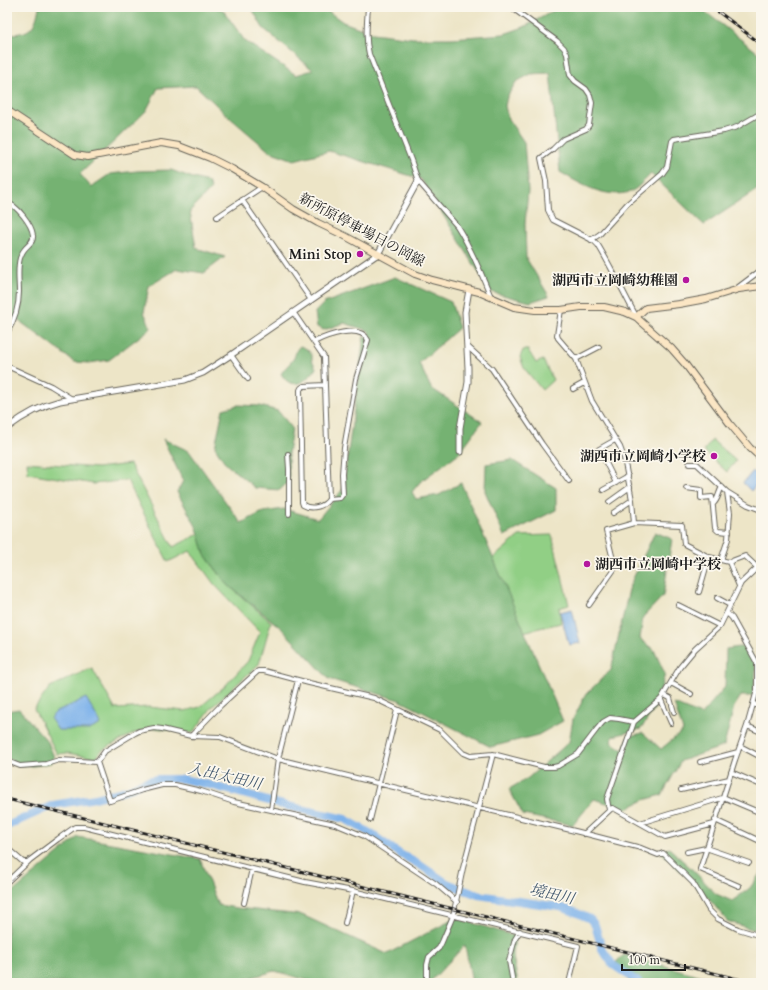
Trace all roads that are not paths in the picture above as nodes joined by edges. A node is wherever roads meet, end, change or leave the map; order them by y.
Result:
1 (368, 7) edge
2 (511, 7) edge
3 (7, 110) edge
4 (761, 113) edge
5 (418, 182) junction
6 (262, 187) junction
7 (242, 200) junction
8 (7, 203) edge
9 (217, 217) dead end
10 (591, 240) junction
11 (378, 254) junction
12 (761, 270) edge
13 (761, 286) edge
14 (469, 290) junction
15 (732, 292) junction
16 (491, 297) junction
17 (311, 300) junction
18 (561, 310) junction
19 (293, 312) junction
20 (636, 317) junction
21 (7, 333) edge
22 (314, 342) junction
23 (468, 347) junction
24 (599, 347) dead end
25 (231, 355) junction
26 (576, 359) junction
27 (7, 366) edge
28 (248, 379) dead end
29 (584, 383) junction
30 (324, 385) junction
31 (573, 389) dead end
32 (72, 399) junction
33 (7, 428) edge
34 (615, 440) junction
35 (460, 452) dead end
36 (288, 454) dead end
37 (761, 458) edge
38 (689, 464) dead end
39 (628, 476) junction
40 (569, 481) dead end
41 (616, 483) junction
42 (630, 487) junction
43 (722, 487) junction
44 (686, 488) dead end
45 (603, 490) dead end
46 (727, 492) junction
47 (712, 497) junction
48 (718, 497) junction
49 (329, 499) junction
50 (632, 500) junction
51 (609, 502) dead end
52 (713, 504) junction
53 (761, 510) edge
54 (613, 513) dead end
55 (289, 514) dead end
56 (634, 523) junction
57 (729, 532) junction
58 (709, 557) junction
59 (721, 560) junction
60 (729, 562) junction
61 (761, 564) edge
62 (759, 570) edge
63 (739, 586) junction
64 (699, 592) dead end
65 (717, 598) dead end
66 (589, 605) dead end
67 (678, 605) dead end
68 (730, 605) junction
69 (727, 613) junction
70 (720, 626) junction
71 (298, 680) junction
72 (671, 683) junction
73 (759, 693) edge
74 (691, 694) dead end
75 (664, 695) junction
76 (661, 700) junction
77 (753, 704) junction
78 (761, 707) edge
79 (397, 710) junction
80 (674, 712) dead end
81 (634, 722) junction
82 (671, 723) dead end
83 (747, 726) junction
84 (761, 732) edge
85 (191, 736) junction
86 (740, 746) junction
87 (738, 752) junction
88 (493, 754) junction
89 (761, 757) edge
90 (278, 759) junction
91 (97, 762) junction
92 (700, 762) dead end
93 (8, 763) edge
94 (730, 772) junction
95 (729, 779) junction
96 (379, 784) junction
97 (761, 785) edge
98 (681, 790) dead end
99 (722, 798) junction
100 (479, 808) junction
101 (271, 810) junction
102 (609, 810) junction
103 (761, 813) edge
104 (370, 820) dead end
105 (715, 822) junction
106 (640, 823) junction
107 (584, 834) junction
108 (760, 841) edge
109 (7, 848) edge
110 (706, 848) junction
111 (687, 852) dead end
112 (28, 862) junction
113 (749, 863) dead end
114 (252, 869) junction
115 (7, 882) edge
116 (739, 886) dead end
117 (353, 891) junction
118 (457, 902) junction
119 (244, 903) dead end
120 (453, 916) junction
121 (345, 923) dead end
122 (520, 932) junction
123 (761, 936) edge
124 (424, 983) edge
125 (513, 983) edge
126 (569, 983) edge

1 - 5 street
2 - 10 street
3 - 6 main road, 新所原停車場日の岡線
4 - 10 street
5 - 11 street
5 - 16 street
6 - 7 street
6 - 11 main road, 新所原停車場日の岡線
7 - 9 street
7 - 17 street
8 - 21 street
10 - 20 street
11 - 14 main road, 新所原停車場日の岡線
11 - 17 street
12 - 15 street
13 - 15 main road
14 - 16 main road, 新所原停車場日の岡線
14 - 23 street
15 - 20 main road
16 - 18 main road, 新所原停車場日の岡線
17 - 19 street
18 - 20 main road, 新所原停車場日の岡線
18 - 26 street
19 - 22 street
19 - 25 street
20 - 37 main road, 新所原停車場日の岡線
22 - 30 street
22 - 49 street
23 - 35 street
23 - 40 street
24 - 26 street
25 - 28 street
25 - 32 street
26 - 29 street
27 - 32 street
29 - 31 street
29 - 34 street
30 - 49 street
30 - 49 street
32 - 33 street
34 - 39 street
34 - 41 street
36 - 55 street
38 - 43 street
39 - 41 street
39 - 42 street
41 - 45 street
42 - 50 street
42 - 51 street
43 - 46 street
43 - 48 street
44 - 47 street
46 - 53 street
46 - 57 street
47 - 48 street
47 - 52 street
48 - 52 street
50 - 54 street
50 - 56 street
52 - 57 street
56 - 58 street
56 - 66 street
57 - 59 street
58 - 59 street
58 - 64 street
59 - 60 street
60 - 62 street
60 - 63 street
61 - 62 street
62 - 63 street
63 - 68 street
65 - 68 street
67 - 70 street
68 - 69 street
69 - 70 street
69 - 73 street
70 - 72 street
71 - 79 street
71 - 85 street
71 - 90 street
72 - 74 street
72 - 75 street
73 - 77 street
75 - 76 street
75 - 80 street
76 - 81 street
76 - 82 street
77 - 78 street
77 - 83 street
79 - 88 street
79 - 96 street
81 - 88 street
81 - 102 street
83 - 84 street
83 - 86 street
85 - 90 street
85 - 91 street
86 - 87 street
86 - 89 street
87 - 92 street
87 - 94 street
88 - 100 street
90 - 96 street
90 - 101 street
91 - 93 street
91 - 101 street
94 - 95 street
94 - 97 street
95 - 98 street
95 - 99 street
96 - 100 street
96 - 104 street
99 - 103 street
99 - 105 street
99 - 106 street
100 - 107 street
100 - 118 street
101 - 118 street
102 - 106 street
102 - 107 street
105 - 106 street
105 - 108 street
105 - 110 street
107 - 123 street
109 - 112 street
110 - 111 street
110 - 113 street
110 - 116 street
112 - 114 street
112 - 115 street
114 - 117 street
114 - 119 street
117 - 120 street
117 - 121 street
118 - 120 street
120 - 122 street
120 - 124 street
122 - 125 street
122 - 126 street

